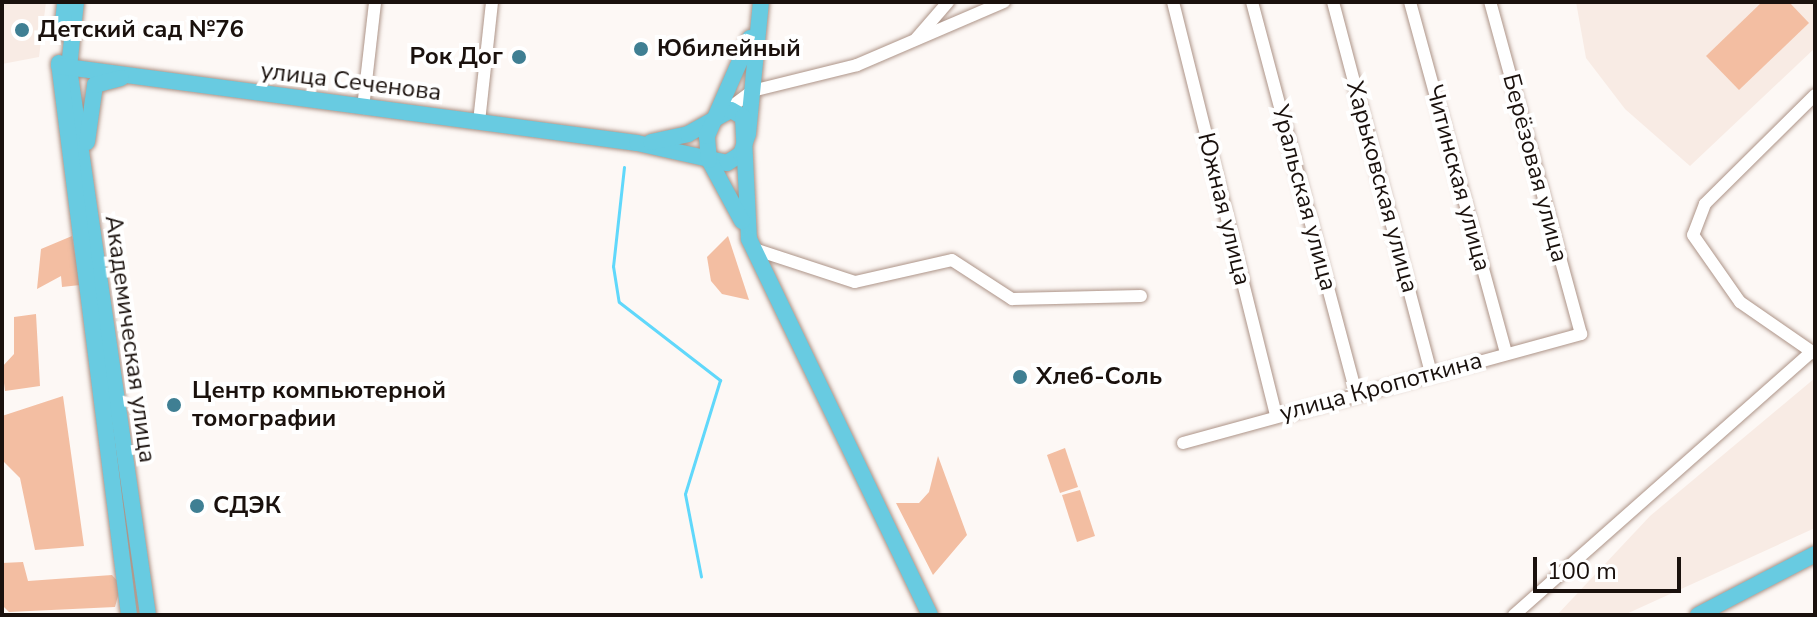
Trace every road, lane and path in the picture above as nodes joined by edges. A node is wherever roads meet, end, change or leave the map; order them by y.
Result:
1 (65, 2) edge
2 (76, 2) edge
3 (375, 2) edge
4 (492, 2) edge
5 (760, 2) edge
6 (948, 2) edge
7 (1004, 2) edge
8 (1173, 2) edge
9 (1252, 2) edge
10 (1333, 2) edge
11 (1410, 2) edge
12 (1490, 2) edge
13 (912, 43) junction
14 (64, 67) junction
15 (129, 76) junction
16 (752, 91) junction
17 (1815, 95) edge
18 (363, 108) junction
19 (717, 118) junction
20 (479, 122) junction
21 (746, 141) junction
22 (637, 143) junction
23 (677, 152) junction
24 (716, 161) junction
25 (721, 182) junction
26 (86, 199) junction
27 (745, 225) junction
28 (754, 249) junction
29 (1141, 296) dead end
30 (1581, 334) joint
31 (1506, 353) junction
32 (1813, 353) edge
33 (1431, 373) junction
34 (1356, 393) junction
35 (1276, 416) junction
36 (1183, 443) dead end
37 (1815, 554) edge
38 (129, 615) edge
39 (148, 615) edge
40 (930, 615) edge
41 (1514, 615) edge
42 (1698, 615) edge

1 - 14 main road
2 - 14 main road
3 - 18 street
4 - 20 street
5 - 16 main road
5 - 19 main road
6 - 13 street
7 - 13 street
8 - 35 street, Южная улица
9 - 34 street, Уральская улица
10 - 33 street, Харьковская улица
11 - 31 street, Читинская улица
12 - 30 street, Берёзовая улица
13 - 16 street
14 - 15 main road, улица Сеченова
14 - 26 main road, Академическая улица
14 - 38 main road
15 - 18 main road, улица Сеченова
15 - 26 main road
16 - 19 street
16 - 21 main road
17 - 32 street
18 - 20 main road, улица Сеченова
19 - 21 main road
19 - 22 main road, улица Сеченова
19 - 24 main road
20 - 22 main road, улица Сеченова
21 - 24 main road
21 - 27 main road
22 - 23 main road, улица Сеченова
23 - 24 main road, улица Сеченова
23 - 25 main road
24 - 25 main road
25 - 27 main road
26 - 39 main road, Академическая улица
27 - 28 main road
28 - 29 street
28 - 40 main road
30 - 31 street, улица Кропоткина
31 - 33 street, улица Кропоткина
32 - 41 street
33 - 34 street, улица Кропоткина
34 - 35 street, улица Кропоткина
35 - 36 street, улица Кропоткина
37 - 42 main road

